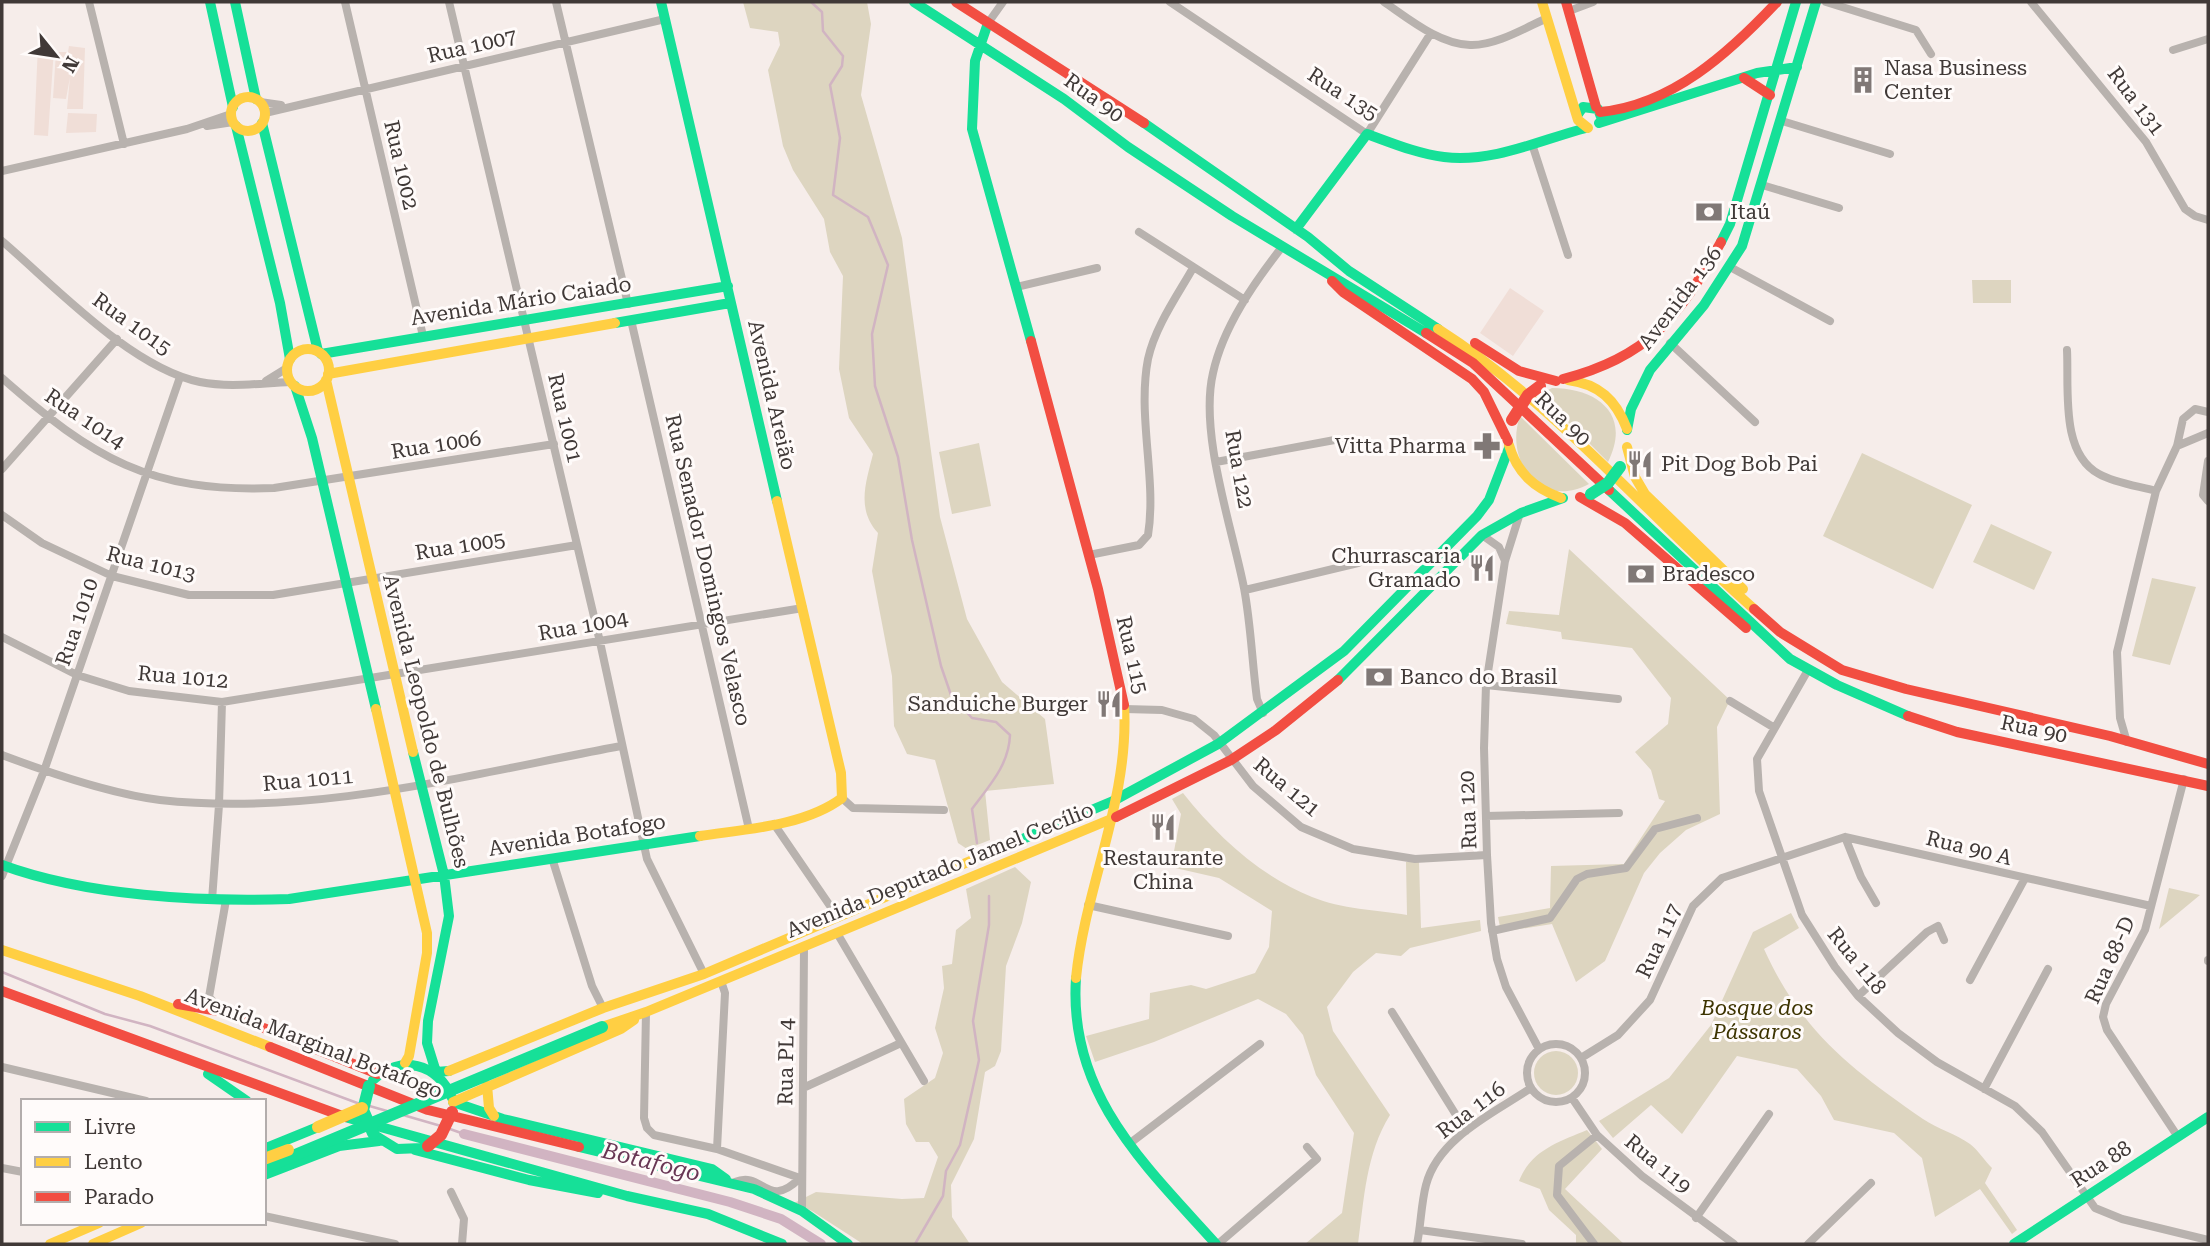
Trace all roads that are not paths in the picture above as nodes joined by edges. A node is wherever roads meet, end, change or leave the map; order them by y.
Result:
1 (89, 2) edge
2 (211, 2) edge
3 (234, 2) edge
4 (345, 2) edge
5 (449, 2) edge
6 (555, 2) edge
7 (661, 2) edge
8 (914, 2) edge
9 (957, 2) edge
10 (1003, 2) edge
11 (1170, 2) edge
12 (1384, 2) edge
13 (1542, 2) edge
14 (1593, 2) edge
15 (1777, 2) edge
16 (1796, 2) edge
17 (1810, 2) edge
18 (1816, 2) edge
19 (1826, 2) edge
20 (2031, 2) edge
21 (1568, 7) edge
22 (934, 8) edge
23 (1547, 18) junction
24 (665, 19) junction
25 (1810, 22) junction
26 (988, 23) junction
27 (1431, 33) junction
28 (2208, 39) edge
29 (565, 42) junction
30 (977, 43) junction
31 (2173, 50) dead end
32 (1931, 54) dead end
33 (465, 66) junction
34 (1797, 68) junction
35 (1778, 69) junction
36 (1744, 78) junction
37 (365, 89) junction
38 (1770, 95) junction
39 (261, 109) junction
40 (1598, 114) junction
41 (233, 117) junction
42 (1581, 121) junction
43 (1782, 121) junction
44 (1367, 134) junction
45 (124, 144) junction
46 (1532, 144) junction
47 (1890, 154) dead end
48 (2, 171) edge
49 (1762, 185) junction
50 (1839, 208) dead end
51 (2208, 220) edge
52 (1296, 229) junction
53 (1139, 232) dead end
54 (1308, 237) junction
55 (2, 241) edge
56 (1282, 247) junction
57 (1568, 256) dead end
58 (1317, 266) junction
59 (1730, 267) junction
60 (1097, 268) dead end
61 (1193, 268) junction
62 (728, 286) junction
63 (1016, 286) junction
64 (1245, 300) junction
65 (730, 303) junction
66 (628, 304) junction
67 (631, 320) junction
68 (525, 321) junction
69 (1830, 321) dead end
70 (423, 336) junction
71 (528, 337) junction
72 (117, 339) junction
73 (1670, 343) junction
74 (2067, 350) dead end
75 (319, 352) junction
76 (289, 364) junction
77 (180, 377) junction
78 (327, 377) junction
79 (2, 378) edge
80 (1559, 380) junction
81 (263, 383) junction
82 (293, 384) junction
83 (2208, 412) edge
84 (48, 419) junction
85 (1755, 422) dead end
86 (1627, 430) junction
87 (2208, 433) edge
88 (1340, 439) dead end
89 (554, 444) junction
90 (1509, 444) junction
91 (2177, 446) junction
92 (1627, 447) junction
93 (2208, 461) edge
94 (1216, 462) junction
95 (2, 470) edge
96 (147, 475) junction
97 (349, 476) junction
98 (323, 479) junction
99 (2156, 491) junction
100 (1586, 496) junction
101 (1563, 498) junction
102 (2208, 501) edge
103 (1521, 513) junction
104 (2, 515) edge
105 (1482, 535) junction
106 (578, 545) junction
107 (1089, 555) junction
108 (1505, 561) junction
109 (1359, 563) dead end
110 (112, 576) junction
111 (371, 577) junction
112 (348, 583) junction
113 (1245, 590) junction
114 (803, 608) junction
115 (703, 622) junction
116 (2, 637) edge
117 (600, 642) junction
118 (1814, 652) junction
119 (1790, 659) junction
120 (1808, 670) junction
121 (78, 675) junction
122 (393, 675) junction
123 (370, 678) junction
124 (1486, 685) junction
125 (1618, 699) dead end
126 (1730, 701) dead end
127 (222, 702) junction
128 (1125, 709) junction
129 (1264, 713) junction
130 (2120, 718) junction
131 (1773, 727) junction
132 (2110, 736) junction
133 (2127, 742) junction
134 (1218, 744) junction
135 (621, 746) junction
136 (2, 755) edge
137 (1231, 760) junction
138 (2208, 764) edge
139 (44, 771) junction
140 (2184, 779) junction
141 (420, 784) junction
142 (2208, 786) edge
143 (395, 789) junction
144 (842, 798) junction
145 (1113, 801) junction
146 (219, 804) junction
147 (944, 810) dead end
148 (1619, 813) dead end
149 (1486, 816) junction
150 (1696, 818) dead end
151 (1109, 820) junction
152 (774, 824) junction
153 (749, 829) junction
154 (1845, 837) junction
155 (645, 843) junction
156 (1487, 855) junction
157 (552, 858) junction
158 (1780, 858) junction
159 (3, 869) edge
160 (444, 875) junction
161 (416, 880) junction
162 (2024, 880) junction
163 (212, 900) junction
164 (226, 900) junction
165 (1876, 903) dead end
166 (1088, 905) junction
167 (2151, 906) junction
168 (837, 916) junction
169 (1492, 931) junction
170 (837, 933) junction
171 (1228, 936) dead end
172 (1944, 940) dead end
173 (804, 947) junction
174 (2, 950) edge
175 (2048, 969) dead end
176 (704, 974) junction
177 (1970, 980) dead end
178 (721, 981) junction
179 (2, 990) edge
180 (140, 996) junction
181 (1858, 996) junction
182 (633, 1000) junction
183 (603, 1008) junction
184 (224, 1012) junction
185 (646, 1012) junction
186 (1392, 1012) dead end
187 (599, 1024) junction
188 (901, 1043) junction
189 (1260, 1044) dead end
190 (1539, 1049) junction
191 (1581, 1058) junction
192 (187, 1061) junction
193 (405, 1063) junction
194 (2, 1066) edge
195 (436, 1072) junction
196 (378, 1074) junction
197 (924, 1081) dead end
198 (487, 1085) junction
199 (803, 1088) junction
200 (1531, 1088) junction
201 (1984, 1089) junction
202 (1572, 1098) junction
203 (138, 1099) edge
204 (244, 1099) edge
205 (453, 1107) junction
206 (362, 1108) junction
207 (1769, 1114) dead end
208 (494, 1116) junction
209 (2208, 1117) edge
210 (1466, 1132) junction
211 (1597, 1135) junction
212 (376, 1137) junction
213 (2178, 1137) junction
214 (1129, 1144) junction
215 (1307, 1147) dead end
216 (266, 1148) edge
217 (421, 1148) junction
218 (718, 1149) junction
219 (266, 1157) edge
220 (266, 1167) edge
221 (2, 1168) edge
222 (21, 1172) edge
223 (266, 1174) edge
224 (800, 1178) junction
225 (730, 1182) junction
226 (1871, 1183) dead end
227 (451, 1192) dead end
228 (627, 1196) junction
229 (2087, 1196) junction
230 (802, 1211) junction
231 (266, 1216) edge
232 (1696, 1218) junction
233 (94, 1225) edge
234 (136, 1225) edge
235 (1420, 1230) junction
236 (2208, 1240) edge
237 (2021, 1243) edge
238 (50, 1244) edge
239 (93, 1244) edge
240 (395, 1244) edge
241 (462, 1244) edge
242 (782, 1244) edge
243 (848, 1244) edge
244 (1217, 1244) edge
245 (1417, 1244) edge
246 (1522, 1244) edge
247 (1594, 1244) edge
248 (1734, 1244) edge
249 (1808, 1244) edge

1 - 45 street
2 - 41 main road
3 - 39 main road
4 - 37 street, Rua 1002
5 - 33 street, Rua 1001
6 - 29 street
7 - 24 main road, Avenida Areião
8 - 22 main road, Rua 90
9 - 26 main road, Rua 90
10 - 26 street
11 - 44 street, Rua 135
12 - 27 street
13 - 23 main road
14 - 21 street
15 - 40 main road
16 - 35 main road, Avenida 136
17 - 25 main road
18 - 25 main road, Avenida 136
19 - 32 street
20 - 51 street, Rua 131
21 - 40 main road
22 - 30 main road, Rua 90
23 - 27 street
23 - 42 main road
24 - 29 street, Rua 1007
24 - 62 main road, Avenida Areião
25 - 34 main road, Avenida 136
26 - 30 main road
26 - 52 main road, Rua 90
27 - 44 street
28 - 31 street
29 - 33 street, Rua 1007
29 - 66 street
30 - 56 main road, Rua 90
30 - 63 main road, Rua 115
33 - 37 street, Rua 1007
33 - 68 street, Rua 1001
34 - 35 main road
34 - 43 main road, Avenida 136
35 - 36 main road
35 - 38 main road, Avenida 136
36 - 38 main road
36 - 40 main road
37 - 39 street, Rua 1007
37 - 70 street, Rua 1002
38 - 80 main road, Avenida 136
39 - 41 main road
39 - 41 main road
39 - 75 main road
40 - 42 main road
40 - 42 main road
41 - 45 street
41 - 76 main road
42 - 46 main road, Rua 135
43 - 47 street
43 - 49 main road, Avenida 136
44 - 46 main road, Rua 135
44 - 52 main road
45 - 48 street
46 - 57 street
49 - 50 street
49 - 59 main road, Avenida 136
52 - 54 main road, Rua 90
53 - 61 street
54 - 80 main road
54 - 118 main road, Rua 90
55 - 72 street, Rua 1015
56 - 58 main road, Rua 90
56 - 64 street, Rua 122
58 - 90 main road
58 - 119 main road, Rua 90
59 - 69 street
59 - 73 main road, Avenida 136
60 - 63 street
61 - 64 street
61 - 107 street
62 - 65 main road, Avenida Areião
62 - 66 main road, Avenida Mário Caiado
63 - 107 main road, Rua 115
64 - 94 street, Rua 122
65 - 67 main road, Avenida Mário Caiado
65 - 114 main road, Avenida Areião
66 - 68 main road, Avenida Mário Caiado
67 - 71 main road, Avenida Mário Caiado
67 - 115 street, Rua Senador Domingos Velasco
68 - 70 main road, Avenida Mário Caiado
68 - 71 street, Rua 1001
70 - 75 main road, Avenida Mário Caiado
71 - 78 main road, Avenida Mário Caiado
71 - 89 street, Rua 1001
72 - 77 street, Rua 1015
72 - 84 street
73 - 85 street
73 - 86 main road, Avenida 136
74 - 99 street
75 - 76 main road
75 - 78 main road
76 - 81 street, Rua 1015
76 - 82 main road
77 - 81 street, Rua 1015
77 - 96 street, Rua 1010
78 - 82 main road
78 - 97 main road, Avenida Leopoldo de Bulhões
79 - 84 street, Rua 1014
80 - 86 main road
80 - 90 main road, bridge
81 - 82 street, Rua 1015
82 - 98 main road, Avenida Leopoldo de Bulhões
83 - 91 street
84 - 95 street
84 - 96 street, Rua 1014
86 - 92 main road
87 - 91 street
88 - 94 street
89 - 97 street, Rua 1006
89 - 106 street, Rua 1001
90 - 101 main road
90 - 129 main road, Avenida Deputado Jamel Cecílio
91 - 99 street
92 - 100 main road, bridge
92 - 118 main road
93 - 102 street
94 - 113 street, Rua 122
96 - 98 street, Rua 1014
96 - 110 street, Rua 1010
97 - 98 street, Rua 1006
97 - 111 main road, Avenida Leopoldo de Bulhões
98 - 112 main road, Avenida Leopoldo de Bulhões
99 - 130 street
100 - 101 main road
100 - 119 main road
101 - 103 main road, Avenida Deputado Jamel Cecílio
103 - 105 main road, Avenida Deputado Jamel Cecílio
103 - 108 street, Rua 120
104 - 110 street, Rua 1013
105 - 108 street
105 - 137 main road, Avenida Deputado Jamel Cecílio
106 - 111 street, Rua 1005
106 - 117 street, Rua 1001
107 - 128 main road, Rua 115
108 - 124 street, Rua 120
109 - 113 street
110 - 112 street, Rua 1013
110 - 121 street, Rua 1010
111 - 112 street, Rua 1005
111 - 122 main road, Avenida Leopoldo de Bulhões
112 - 123 main road, Avenida Leopoldo de Bulhões
113 - 129 street, Rua 122
114 - 115 street, Rua 1004
114 - 144 main road, Avenida Areião
115 - 117 street, Rua 1004
115 - 153 street, Rua Senador Domingos Velasco
116 - 121 street, Rua 1012
117 - 122 street, Rua 1004
117 - 135 street, Rua 1001
118 - 132 main road, Rua 90
119 - 120 main road, Rua 90
120 - 131 street, Rua 118
120 - 140 main road, Rua 90
121 - 127 street, Rua 1012
121 - 139 street, Rua 1010
122 - 123 street, Rua 1004
122 - 141 main road, Avenida Leopoldo de Bulhões
123 - 127 street, Rua 1012
123 - 143 main road, Avenida Leopoldo de Bulhões
124 - 125 street
124 - 149 street, Rua 120
126 - 131 street
127 - 146 street
128 - 134 street, Rua 121
128 - 145 main road, Rua 115
129 - 134 main road, Avenida Deputado Jamel Cecílio
130 - 132 street
130 - 133 street
131 - 158 street, Rua 118
132 - 133 main road, Rua 90
133 - 138 main road, Rua 90
134 - 137 street, Rua 121
134 - 145 main road, Avenida Deputado Jamel Cecílio
135 - 141 street, Rua 1011
135 - 155 street, Rua 1001
136 - 139 street, Rua 1011
137 - 151 main road, Avenida Deputado Jamel Cecílio
137 - 156 street, Rua 121
139 - 146 street, Rua 1011
139 - 159 street, Rua 1010
140 - 142 main road, Rua 90
140 - 167 street, Rua 88-D
141 - 143 street, Rua 1011
141 - 160 main road, Avenida Leopoldo de Bulhões
143 - 146 street, Rua 1011
143 - 161 main road, Avenida Leopoldo de Bulhões
144 - 147 street
144 - 152 main road, Avenida Botafogo
145 - 151 main road, Rua 115
145 - 168 main road, Avenida Deputado Jamel Cecílio
146 - 163 street
148 - 149 street
149 - 156 street, Rua 120
150 - 169 street
151 - 166 main road, Rua 115
151 - 170 main road, Avenida Deputado Jamel Cecílio
152 - 153 main road, Avenida Botafogo
152 - 168 street
153 - 155 main road, Avenida Botafogo
154 - 158 street
154 - 162 street, Rua 90 A
154 - 165 street
155 - 157 main road, Avenida Botafogo
155 - 176 street, Rua 1001
156 - 169 street, Rua 120
157 - 160 main road, Avenida Botafogo
157 - 183 street
158 - 181 street, Rua 118
158 - 191 street, Rua 117
159 - 163 main road, Avenida Botafogo
160 - 161 main road, Avenida Botafogo
160 - 195 main road, Avenida Leopoldo de Bulhões
161 - 164 main road, Avenida Botafogo
161 - 193 main road, Avenida Leopoldo de Bulhões
162 - 167 street, Rua 90 A
162 - 177 street
163 - 164 main road, Avenida Botafogo
164 - 184 street
166 - 171 street
166 - 214 main road, Rua 115
167 - 213 street, Rua 88-D
168 - 176 main road, Avenida Deputado Jamel Cecílio
169 - 190 street, Rua 120
170 - 173 main road, Avenida Deputado Jamel Cecílio
170 - 188 street
172 - 181 street
173 - 178 main road, Avenida Deputado Jamel Cecílio
173 - 199 street, Rua PL 4
174 - 180 main road, Avenida Marginal Botafogo
175 - 201 street
176 - 182 main road, Avenida Deputado Jamel Cecílio
178 - 185 main road, Avenida Deputado Jamel Cecílio
178 - 218 street
179 - 192 main road
180 - 184 main road
180 - 225 main road, Avenida Marginal Botafogo
181 - 201 street, Rua 118
182 - 183 main road, Avenida Deputado Jamel Cecílio
182 - 187 main road, Avenida Deputado Jamel Cecílio
183 - 195 main road, Avenida Deputado Jamel Cecílio
184 - 196 main road
185 - 187 main road, Avenida Deputado Jamel Cecílio
185 - 198 main road
185 - 218 street
186 - 210 street
187 - 219 main road, Avenida Deputado Jamel Cecílio, bridge
187 - 220 main road, Avenida Deputado Jamel Cecílio, bridge
188 - 197 street
188 - 199 street
189 - 214 street
190 - 191 street
190 - 200 street
191 - 202 street
192 - 204 main road
192 - 228 main road
193 - 195 main road
193 - 196 main road
194 - 203 street
195 - 205 main road
196 - 206 main road, bridge
198 - 205 main road
198 - 208 main road
199 - 224 street, Rua PL 4
200 - 202 street
200 - 210 street, Rua 116
201 - 229 street, Rua 118
202 - 211 street, Rua 119
205 - 208 main road
205 - 217 main road, bridge
206 - 212 main road, bridge
206 - 216 main road, bridge
207 - 232 street
208 - 225 main road
209 - 213 main road, Rua 88
210 - 235 street, Rua 116
211 - 232 street, Rua 119
211 - 247 street
212 - 217 main road
212 - 223 main road
213 - 229 main road, Rua 88
214 - 244 main road, Rua 115
215 - 244 street
217 - 228 main road
218 - 224 street
221 - 222 street
224 - 225 street
224 - 230 street, Rua PL 4
225 - 230 main road, Avenida Marginal Botafogo
226 - 249 street
227 - 241 street
228 - 242 main road
229 - 236 street, Rua 118
229 - 237 main road, Rua 88
230 - 243 main road, Avenida Marginal Botafogo
231 - 240 street
232 - 248 street, Rua 119
233 - 238 main road
234 - 239 main road
235 - 245 street, Rua 116
235 - 246 street

